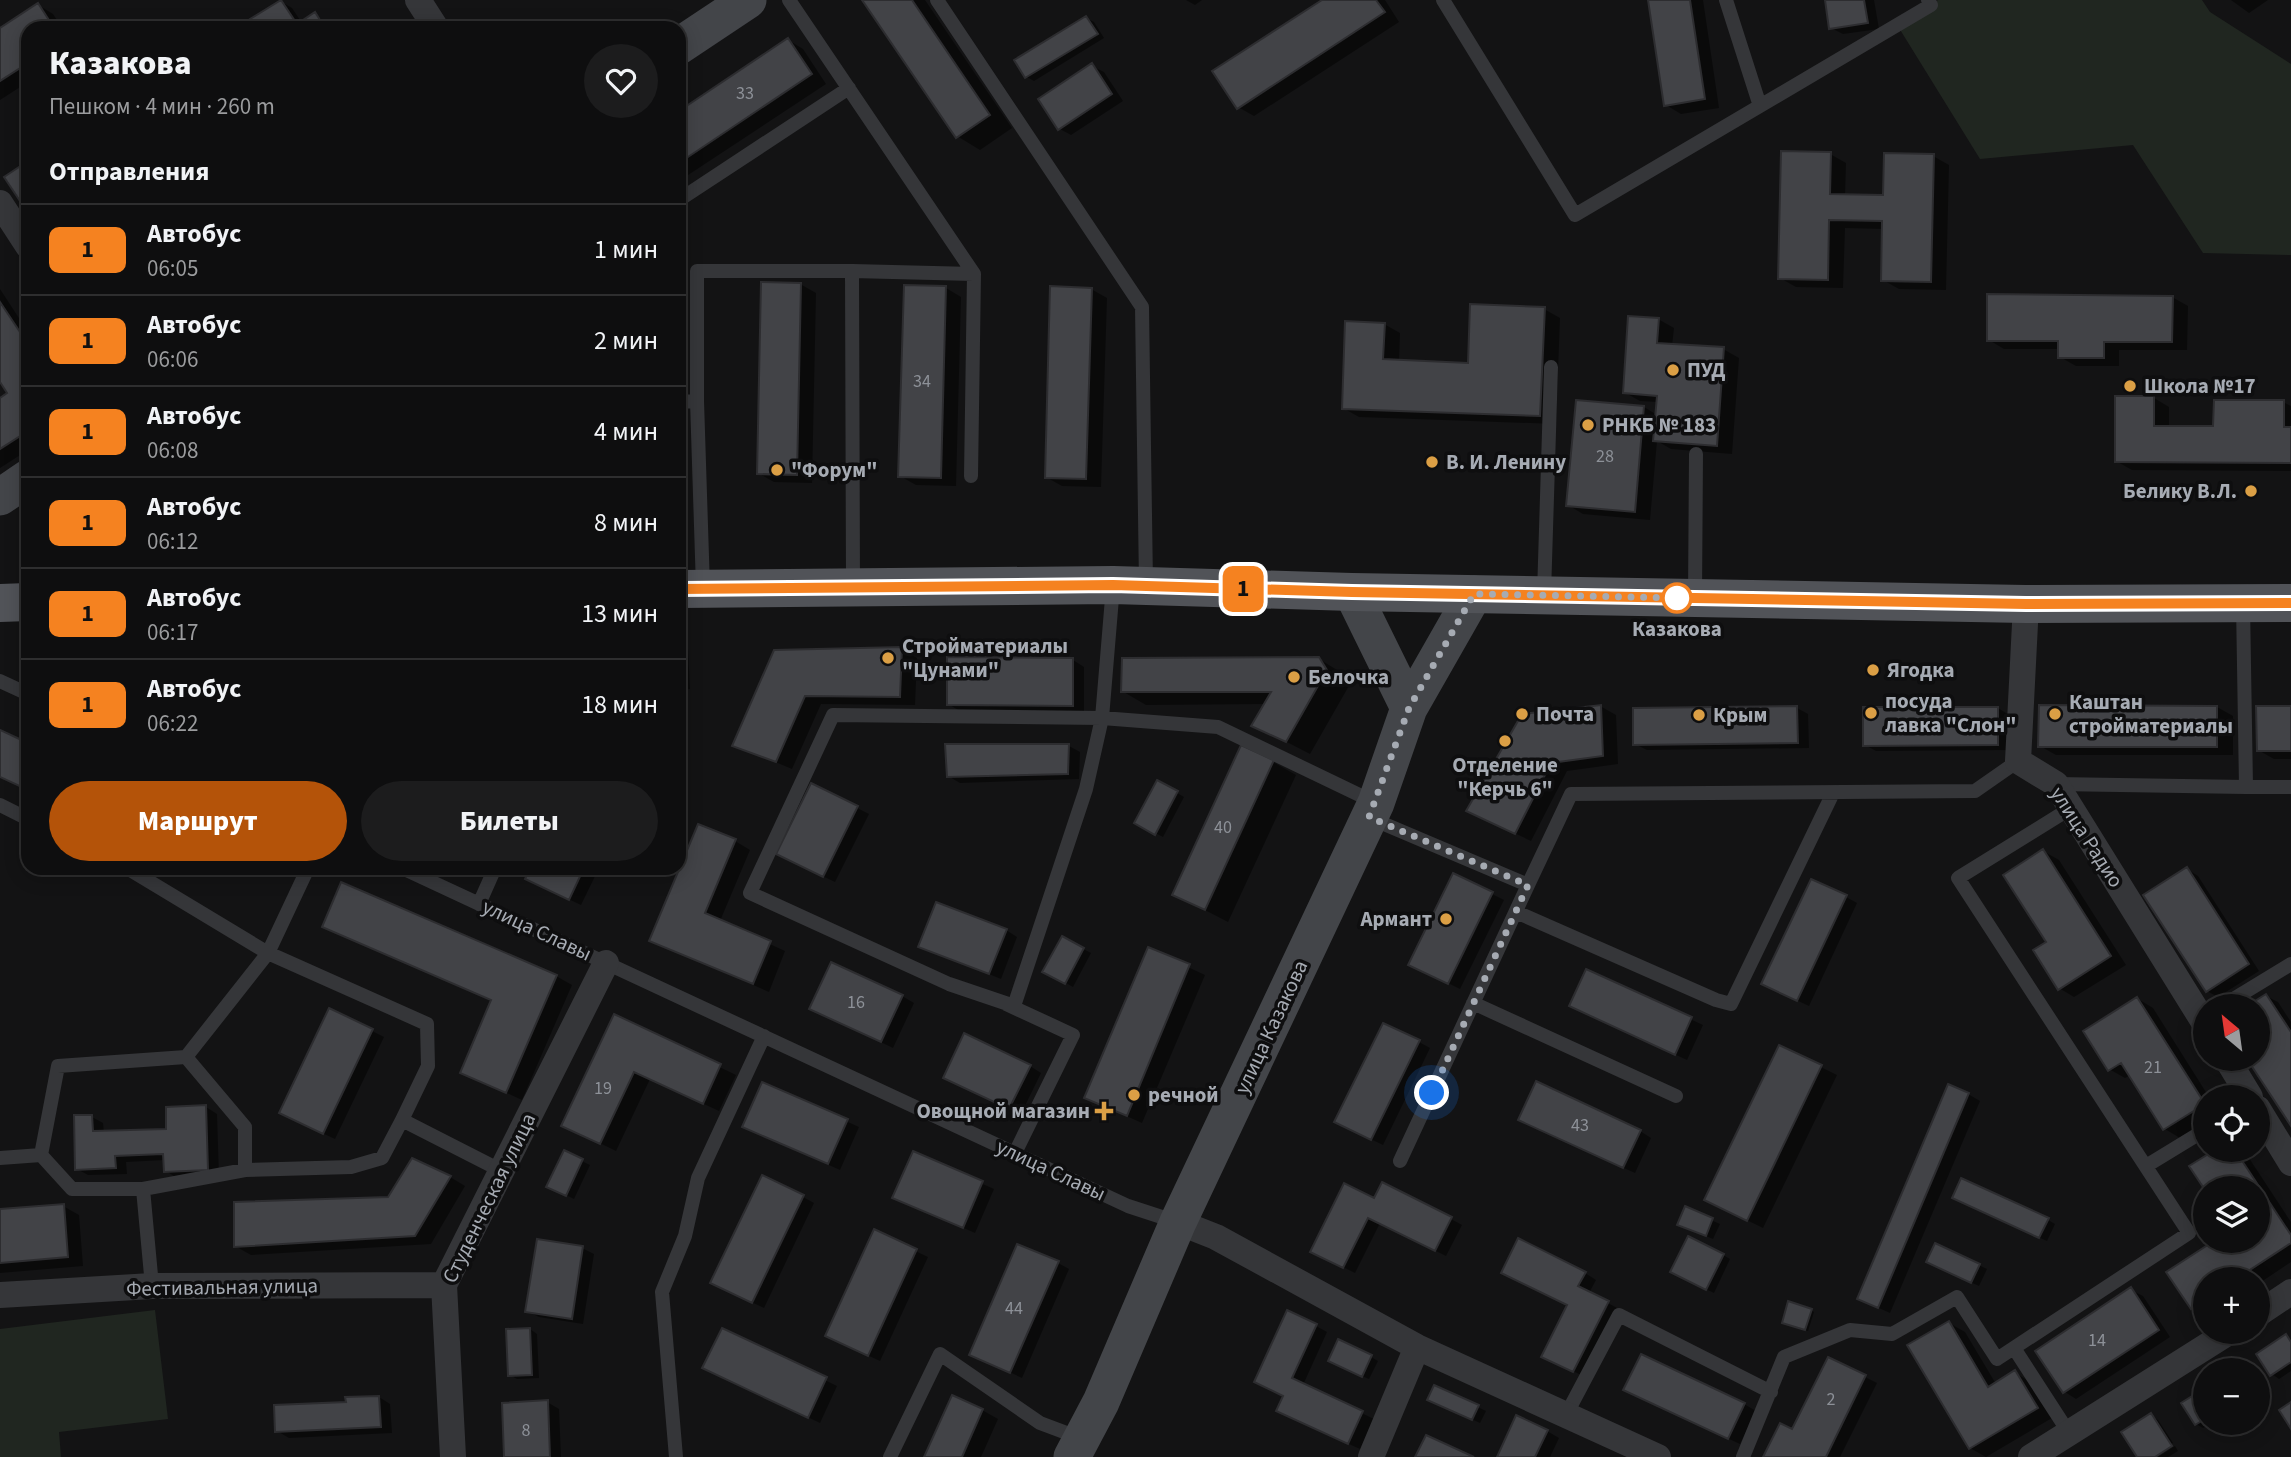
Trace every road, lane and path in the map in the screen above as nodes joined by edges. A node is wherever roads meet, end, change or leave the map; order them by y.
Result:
1 (418, 0) edge
2 (789, 0) edge
3 (937, 0) edge
4 (1726, 0) edge
5 (1928, 0) edge
6 (744, 1) edge
7 (1448, 2) edge
8 (432, 21) edge
9 (686, 41) edge
10 (849, 88) junction
11 (1760, 106) junction
12 (686, 195) edge
13 (0, 203) edge
14 (21, 235) edge
15 (852, 271) junction
16 (974, 274) junction
17 (1551, 367) dead end
18 (697, 401) junction
19 (686, 402) edge
20 (1696, 454) dead end
21 (971, 476) dead end
22 (21, 483) edge
23 (0, 498) edge
24 (1130, 585) junction
25 (853, 586) junction
26 (691, 589) edge
27 (1352, 592) junction
28 (1474, 594) junction
29 (1544, 596) junction
30 (1695, 598) junction
31 (21, 602) edge
32 (0, 603) edge
33 (2243, 603) junction
34 (2291, 603) edge
35 (2026, 604) junction
36 (0, 681) edge
37 (21, 691) edge
38 (1409, 708) junction
39 (1102, 718) junction
40 (2018, 761) junction
41 (2056, 784) junction
42 (2246, 787) junction
43 (2291, 787) edge
44 (1833, 793) junction
45 (0, 805) edge
46 (2071, 808) junction
47 (1372, 810) junction
48 (21, 816) edge
49 (139, 875) edge
50 (305, 875) edge
51 (417, 875) edge
52 (492, 875) edge
53 (1528, 885) junction
54 (479, 904) junction
55 (1516, 912) junction
56 (268, 953) junction
57 (606, 960) junction
58 (2291, 964) edge
59 (2194, 994) edge
60 (2244, 994) edge
61 (1002, 1002) junction
62 (1474, 1003) junction
63 (764, 1036) junction
64 (186, 1057) junction
65 (1676, 1096) dead end
66 (402, 1120) junction
67 (2270, 1129) edge
68 (2193, 1137) edge
69 (1016, 1153) junction
70 (41, 1155) junction
71 (0, 1158) edge
72 (1401, 1160) dead end
73 (2291, 1163) edge
74 (2146, 1166) junction
75 (245, 1170) junction
76 (502, 1171) junction
77 (143, 1189) junction
78 (1178, 1222) junction
79 (444, 1285) junction
80 (152, 1286) junction
81 (2291, 1292) edge
82 (0, 1295) edge
83 (2270, 1306) edge
84 (2210, 1344) edge
85 (1417, 1348) junction
86 (2014, 1348) junction
87 (1772, 1392) junction
88 (1566, 1415) junction
89 (2069, 1433) junction
90 (1077, 1447) edge
91 (453, 1457) edge
92 (676, 1457) edge
93 (890, 1457) edge
94 (1371, 1457) edge
95 (1658, 1457) edge
96 (1743, 1457) edge
97 (2031, 1457) edge

1 - 8 street
2 - 10 lane
3 - 24 lane
4 - 11 lane
5 - 11 lane
6 - 9 main road
7 - 11 lane
10 - 12 lane
10 - 16 lane
13 - 14 street
15 - 16 lane
15 - 18 lane
15 - 25 lane
16 - 21 lane
17 - 29 lane
18 - 19 lane
18 - 26 lane
20 - 30 lane
22 - 23 main road
24 - 25 main road
24 - 27 main road
24 - 39 lane
25 - 26 main road
27 - 28 main road
27 - 38 main road
28 - 29 main road
28 - 38 main road, улица Казакова
29 - 30 main road
30 - 35 main road
31 - 32 main road
33 - 34 main road
33 - 35 main road
33 - 42 lane
35 - 40 street
36 - 37 lane
38 - 47 main road, улица Казакова
39 - 47 lane
39 - 61 lane
39 - 61 lane
40 - 41 street, улица Радио
40 - 44 lane
41 - 42 lane
41 - 46 street, улица Радио
42 - 43 lane
44 - 53 lane
44 - 55 lane
45 - 48 lane
46 - 59 street, улица Радио
46 - 74 lane
47 - 53 lane
47 - 78 main road, улица Казакова
49 - 56 lane
50 - 56 lane
51 - 54 lane, улица Славы
52 - 54 lane
53 - 55 lane
54 - 57 lane, улица Славы
55 - 62 lane
56 - 64 lane
56 - 66 lane
57 - 63 lane, улица Славы
57 - 76 street, Студенческая улица
58 - 60 lane
61 - 69 lane
62 - 65 lane
62 - 72 lane
63 - 69 lane, улица Славы
63 - 92 lane
64 - 70 lane
64 - 75 lane
66 - 75 lane
66 - 76 lane
67 - 73 street
68 - 74 lane
69 - 78 lane, улица Славы
70 - 71 lane
70 - 77 lane
74 - 86 lane
75 - 77 lane
76 - 79 street, Студенческая улица
77 - 80 lane
78 - 85 street, улица Славы
78 - 90 main road, улица Казакова
79 - 80 street, Фестивальная улица
79 - 91 street, Студенческая улица
80 - 82 street, Фестивальная улица
81 - 83 street
84 - 89 street
85 - 88 street, улица Славы
85 - 94 street
86 - 87 lane
86 - 89 lane
87 - 88 lane
87 - 96 lane
88 - 95 street, улица Славы
89 - 97 street
90 - 93 lane

